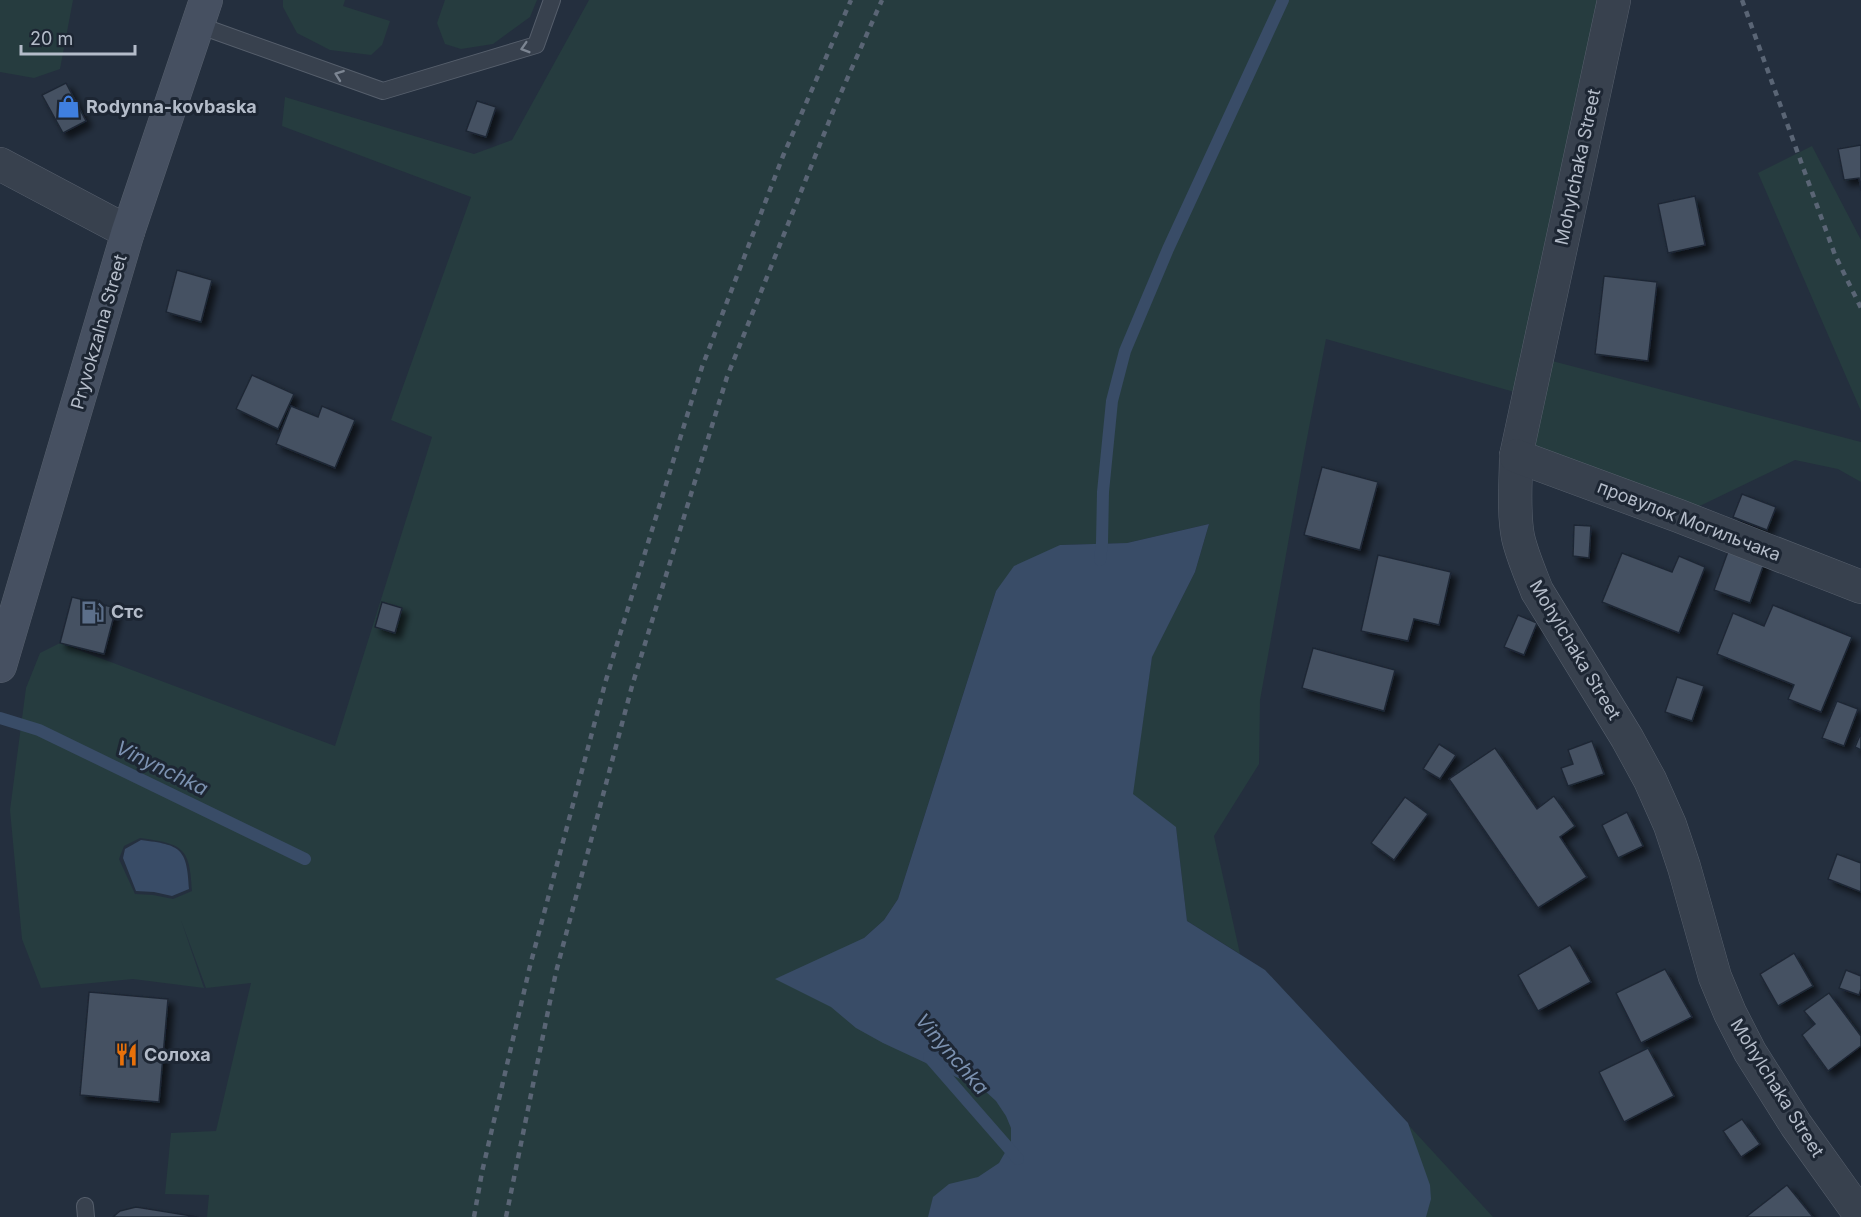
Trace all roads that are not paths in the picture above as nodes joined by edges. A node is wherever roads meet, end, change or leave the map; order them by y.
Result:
1 (552, 0) edge
2 (1614, 0) edge
3 (202, 12) edge
4 (0, 164) edge
5 (128, 232) junction
6 (1516, 456) junction
7 (1861, 587) edge
8 (6, 622) edge
9 (0, 666) edge
10 (1861, 1216) edge

1 -> 3 lane
2 - 6 street, Mohylchaka Street
3 - 5 street, Pryvokzalna Street
4 - 5 street
5 - 8 street, Pryvokzalna Street
6 - 7 street, провулок Могильчака
6 - 10 street, Mohylchaka Street
8 - 9 street, Pryvokzalna Street

